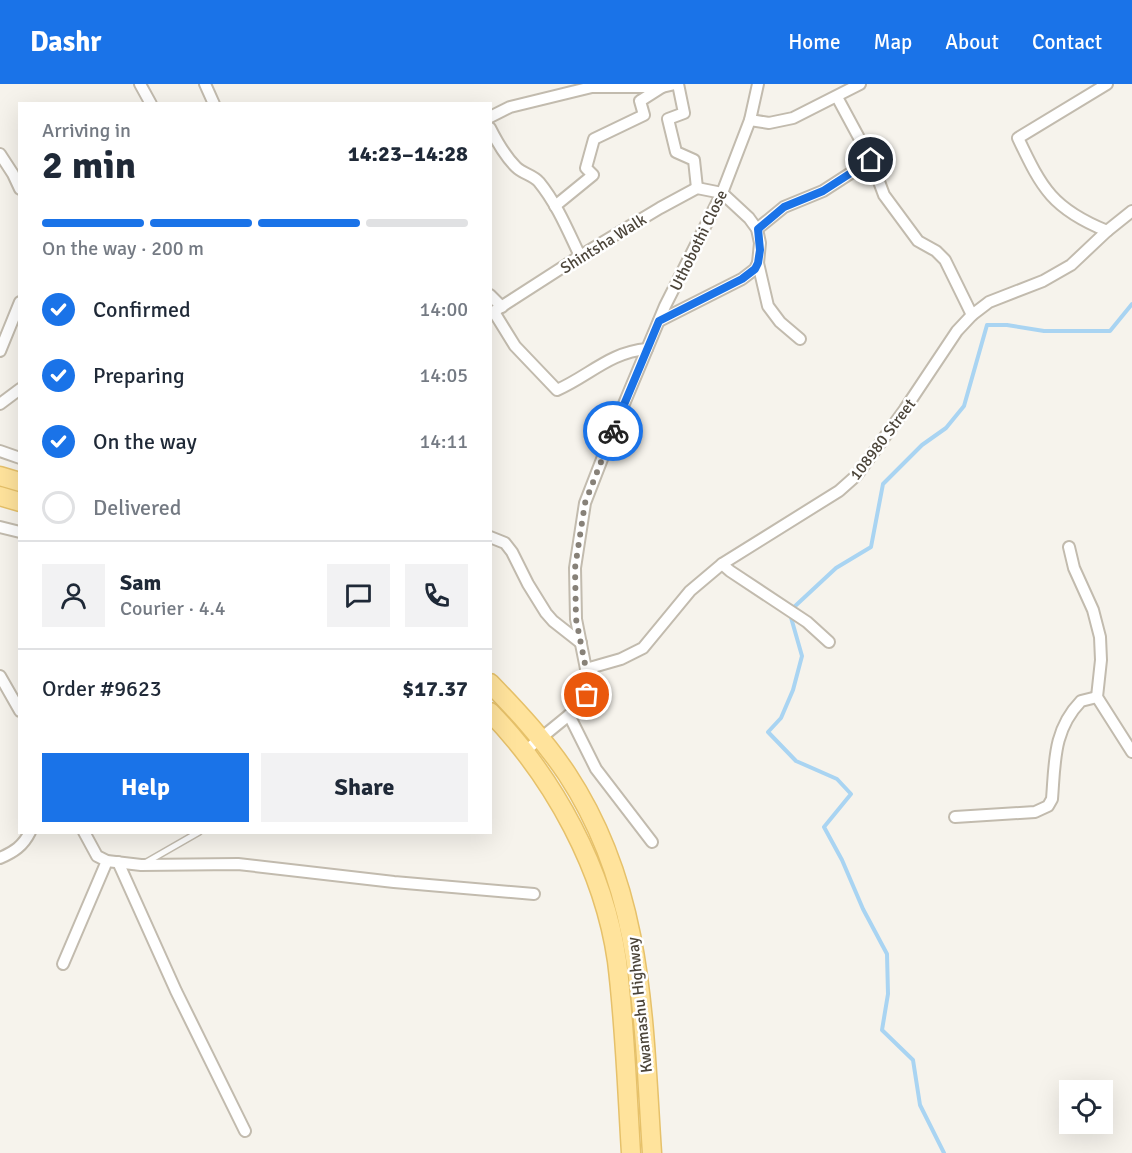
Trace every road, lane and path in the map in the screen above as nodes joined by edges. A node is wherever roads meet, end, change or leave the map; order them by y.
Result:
1 (140, 84) edge
2 (205, 84) edge
3 (677, 84) edge
4 (759, 84) edge
5 (860, 84) edge
6 (1107, 84) edge
7 (662, 87) junction
8 (837, 97) junction
9 (150, 102) edge
10 (213, 102) edge
11 (492, 116) edge
12 (750, 120) junction
13 (492, 132) edge
14 (0, 154) edge
15 (871, 160) junction
16 (18, 185) edge
17 (697, 188) junction
18 (722, 193) junction
19 (555, 206) junction
20 (1132, 212) edge
21 (758, 229) junction
22 (1107, 231) junction
23 (580, 256) junction
24 (758, 263) junction
25 (18, 307) edge
26 (496, 311) edge
27 (972, 315) junction
28 (659, 321) junction
29 (800, 339) dead end
30 (647, 349) junction
31 (0, 351) edge
32 (18, 390) edge
33 (0, 404) edge
34 (0, 451) edge
35 (18, 457) edge
36 (0, 476) edge
37 (18, 481) edge
38 (0, 496) edge
39 (18, 501) edge
40 (0, 527) edge
41 (18, 532) edge
42 (492, 538) edge
43 (1068, 547) dead end
44 (722, 564) junction
45 (829, 642) dead end
46 (580, 643) junction
47 (586, 669) junction
48 (0, 676) edge
49 (492, 685) edge
50 (1097, 697) junction
51 (18, 708) edge
52 (492, 714) edge
53 (569, 715) junction
54 (541, 738) junction
55 (525, 751) junction
56 (1132, 752) edge
57 (955, 817) dead end
58 (29, 834) edge
59 (85, 834) edge
60 (195, 834) edge
61 (652, 842) dead end
62 (0, 858) edge
63 (112, 862) junction
64 (141, 865) junction
65 (534, 894) dead end
66 (63, 964) dead end
67 (643, 1017) junction
68 (622, 1019) junction
69 (245, 1131) dead end
70 (632, 1153) edge
71 (652, 1153) edge

1 - 9 street
2 - 10 street
3 - 7 street
3 - 17 street
4 - 12 street, Uthobothi Close
5 - 8 street
6 - 22 street
7 - 11 street
7 - 19 street
8 - 12 street
8 - 15 street
12 - 18 street, Uthobothi Close
13 - 19 street
14 - 16 street
15 - 21 street
15 - 27 street
17 - 18 street
17 - 23 street, Shintsha Walk
18 - 21 street
18 - 28 street, Uthobothi Close
19 - 23 street
20 - 22 street, 108980 Street
21 - 24 street
22 - 27 street, 108980 Street
23 - 26 street, Shintsha Walk
24 - 28 street
24 - 29 street
25 - 31 street
26 - 30 street
27 - 44 street, 108980 Street
28 - 30 street, Uthobothi Close
30 - 46 street, Uthobothi Close
32 - 33 street
34 - 35 street
36 - 37 main road
38 - 39 main road
40 - 41 street
42 - 46 street
43 - 50 street
44 - 45 street
44 - 47 street, 108980 Street
46 - 47 street, Uthobothi Close
47 - 53 street, Uthobothi Close
48 - 51 street
49 - 54 main road, Kwamashu Highway
50 - 56 street
50 - 57 street
52 - 55 main road, Kwamashu Highway
53 - 54 street, Uthobothi Close
53 - 61 street
54 - 55 street, Uthobothi Close
54 - 67 main road, Kwamashu Highway
55 - 68 main road, Kwamashu Highway
58 - 62 street
59 - 63 street
60 - 64 lane
63 - 64 street
63 - 66 street
63 - 69 street
64 - 65 street
67 - 68 main road
67 - 71 main road, Kwamashu Highway
68 - 70 main road, Kwamashu Highway

